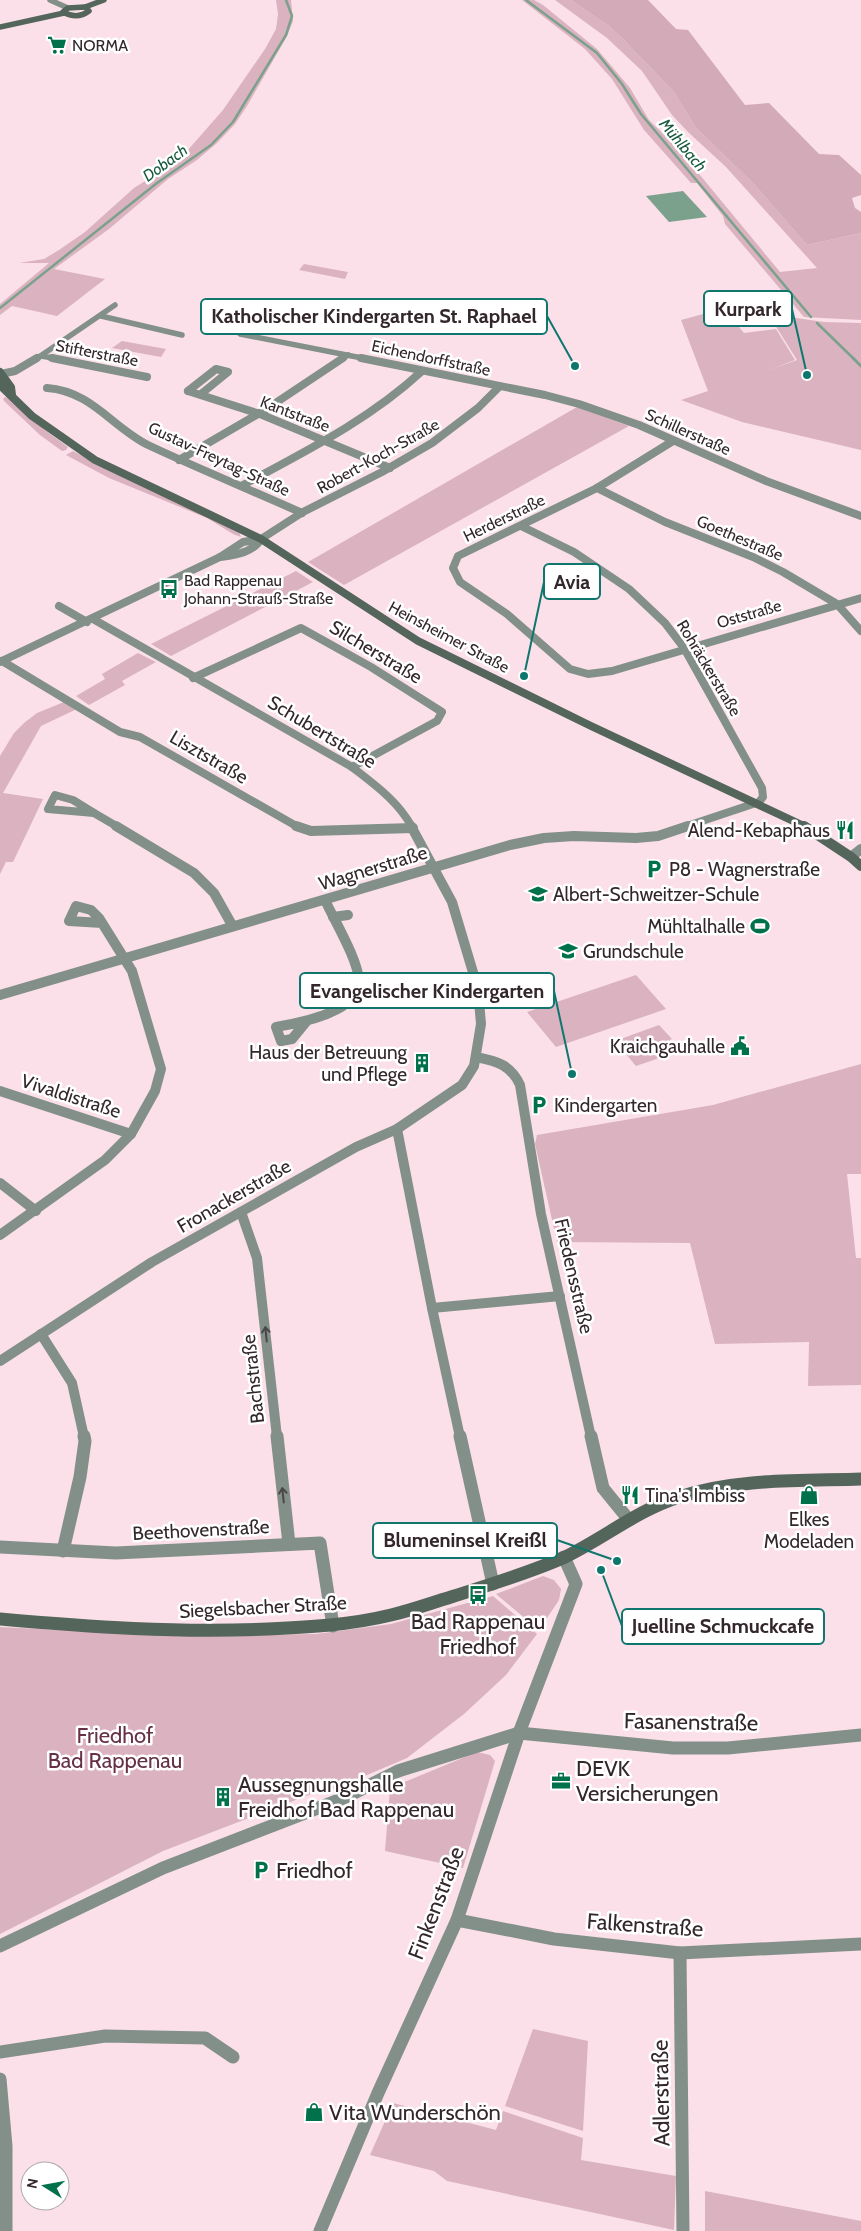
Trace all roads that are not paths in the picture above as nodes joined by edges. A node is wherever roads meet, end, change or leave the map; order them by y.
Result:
1 (50, 0) edge
2 (104, 0) edge
3 (85, 7) junction
4 (68, 8) junction
5 (64, 13) junction
6 (0, 28) edge
7 (115, 305) dead end
8 (102, 316) junction
9 (240, 334) dead end
10 (182, 335) dead end
11 (348, 355) junction
12 (41, 356) junction
13 (422, 371) junction
14 (0, 376) edge
15 (147, 377) dead end
16 (499, 387) junction
17 (47, 388) dead end
18 (201, 394) junction
19 (260, 414) junction
20 (324, 440) junction
21 (673, 440) junction
22 (179, 460) junction
23 (390, 468) junction
24 (243, 486) junction
25 (596, 488) junction
26 (302, 513) junction
27 (861, 516) edge
28 (520, 526) junction
29 (261, 539) junction
30 (861, 598) edge
31 (837, 604) junction
32 (59, 606) dead end
33 (90, 621) junction
34 (861, 632) edge
35 (684, 648) junction
36 (1, 662) edge
37 (588, 674) joint
38 (194, 678) junction
39 (352, 767) junction
40 (759, 802) junction
41 (94, 812) dead end
42 (414, 828) junction
43 (861, 849) edge
44 (851, 857) junction
45 (861, 866) edge
46 (434, 867) junction
47 (325, 900) junction
48 (348, 915) dead end
49 (333, 917) junction
50 (102, 923) dead end
51 (232, 925) junction
52 (125, 959) junction
53 (0, 995) edge
54 (306, 1022) dead end
55 (476, 1057) junction
56 (0, 1091) edge
57 (398, 1129) junction
58 (131, 1134) junction
59 (0, 1183) edge
60 (36, 1211) junction
61 (241, 1212) junction
62 (0, 1235) edge
63 (560, 1296) junction
64 (432, 1308) junction
65 (41, 1334) junction
66 (0, 1361) edge
67 (861, 1479) edge
68 (629, 1520) junction
69 (289, 1544) junction
70 (0, 1547) edge
71 (63, 1551) junction
72 (564, 1557) junction
73 (493, 1584) junction
74 (0, 1619) edge
75 (333, 1626) junction
76 (520, 1734) junction
77 (861, 1735) edge
78 (457, 1920) junction
79 (861, 1944) edge
80 (0, 1946) edge
81 (680, 1953) junction
82 (0, 2052) edge
83 (233, 2056) dead end
84 (0, 2079) edge
85 (3, 2146) edge
86 (6, 2231) edge
87 (320, 2231) edge
88 (684, 2231) edge

1 - 4 street
2 - 3 street
3 - 4 street
3 - 5 street
4 - 5 street
5 - 6 street
7 - 8 street
8 - 10 street
8 - 12 street
9 - 11 street, Eichendorffstraße
11 - 13 street, Eichendorffstraße
11 - 19 street
12 - 14 street
12 - 15 street, Stifterstraße
13 - 16 street, Eichendorffstraße
13 - 20 street
14 - 29 street, Heinsheimer Straße
16 - 21 street, Schillerstraße
16 - 23 street, Robert-Koch-Straße
17 - 22 street, Gustav-Freytag-Straße
18 - 18 street, Kantstraße
18 - 19 street, Kantstraße
19 - 20 street, Kantstraße
19 - 22 street
20 - 23 street, Kantstraße
20 - 24 street
21 - 25 street, Herderstraße
21 - 27 street, Schillerstraße
22 - 24 street, Gustav-Freytag-Straße
23 - 26 street, Robert-Koch-Straße
24 - 26 street, Gustav-Freytag-Straße
25 - 28 street, Herderstraße
25 - 31 street, Goethestraße
26 - 29 street, Robert-Koch-Straße
28 - 35 street, Rohräckerstraße
28 - 37 street, Herderstraße
29 - 33 street, Robert-Koch-Straße
29 - 40 street, Heinsheimer Straße
30 - 31 street, Oststraße
31 - 34 street, Goethestraße
31 - 35 street, Oststraße
32 - 33 street, Schubertstraße
33 - 36 street, Robert-Koch-Straße
33 - 38 street, Schubertstraße
35 - 37 street, Oststraße
35 - 40 street, Rohräckerstraße
36 - 42 street, Lisztstraße
38 - 39 street, Schubertstraße
38 - 39 street, Silcherstraße
39 - 42 street, Schubertstraße
40 - 44 street, Heinsheimer Straße
40 - 46 street, Wagnerstraße
41 - 51 street
42 - 46 street, Schubertstraße
43 - 44 street
44 - 45 street, Heinsheimer Straße
46 - 47 street, Wagnerstraße
46 - 55 street, Schubertstraße
47 - 49 street
47 - 51 street, Wagnerstraße
48 - 49 street
49 - 54 street
50 - 52 street
51 - 52 street, Wagnerstraße
52 - 53 street, Wagnerstraße
52 - 58 street
55 - 57 street, Fronackerstraße
55 - 63 street, Friedensstraße
56 - 58 street, Vivaldistraße
57 - 61 street, Fronackerstraße
57 - 64 street
58 - 60 street
59 - 60 street
60 - 62 street
61 - 65 street, Fronackerstraße
69 -> 61 street, Bachstraße
63 - 64 street
63 - 68 street, Friedensstraße
64 - 73 street
65 - 66 street, Fronackerstraße
65 - 71 street
67 - 68 street, Siegelsbacher Straße
68 - 72 street, Siegelsbacher Straße
69 - 71 street, Beethovenstraße
69 - 75 street, Beethovenstraße
70 - 71 street, Beethovenstraße
72 - 73 street, Siegelsbacher Straße
72 - 76 street, Finkenstraße
73 - 75 street, Siegelsbacher Straße
74 - 75 street, Siegelsbacher Straße
76 - 77 street, Fasanenstraße
76 - 78 street, Finkenstraße
76 - 80 street
78 - 81 street, Falkenstraße
78 - 87 street, Finkenstraße
79 - 81 street, Falkenstraße
81 - 88 street, Adlerstraße
82 - 83 street
84 - 85 street
85 - 86 street

